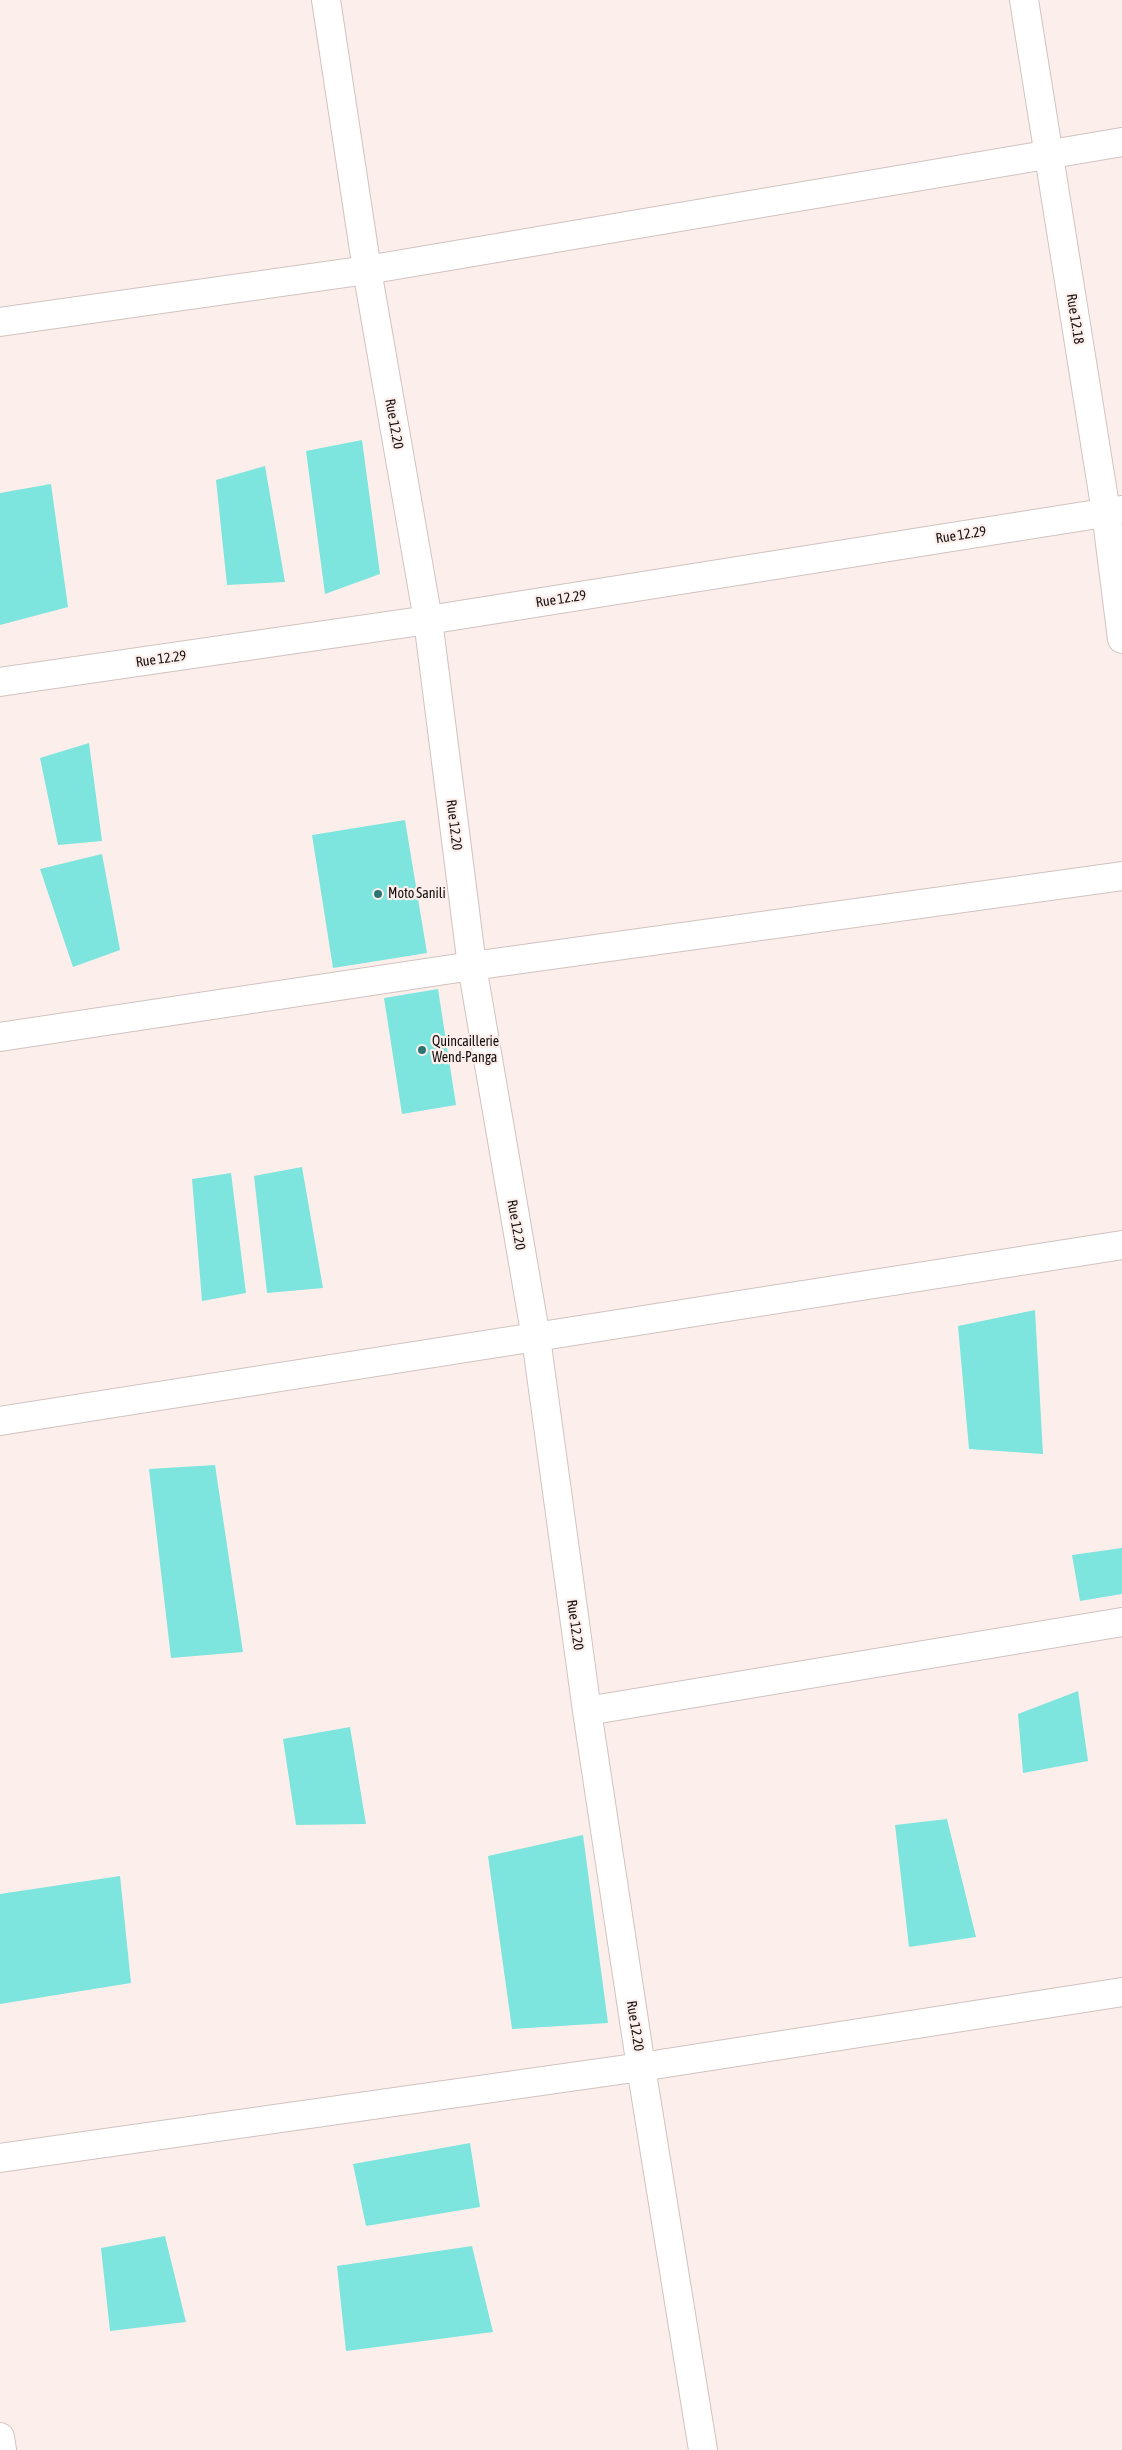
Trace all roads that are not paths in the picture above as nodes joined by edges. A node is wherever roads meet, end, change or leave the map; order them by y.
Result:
1 (326, 0) edge
2 (1024, 0) edge
3 (1122, 142) edge
4 (1049, 152) junction
5 (367, 270) junction
6 (0, 322) edge
7 (1114, 511) edge
8 (428, 620) junction
9 (1122, 639) edge
10 (0, 682) edge
11 (1122, 876) edge
12 (472, 966) junction
13 (0, 1037) edge
14 (1122, 1246) edge
15 (536, 1338) junction
16 (0, 1421) edge
17 (1122, 1622) edge
18 (587, 1711) junction
19 (1122, 1992) edge
20 (641, 2067) junction
21 (0, 2158) edge
22 (0, 2437) edge
23 (2, 2450) edge
24 (702, 2450) edge

1 - 5 street, Rue 12.20
2 - 4 street, Rue 12.18
3 - 4 street
4 - 5 street
4 - 7 street, Rue 12.18
5 - 6 street
5 - 8 street, Rue 12.20
7 - 8 street, Rue 12.29
7 - 9 street, Rue 12.18
8 - 10 street, Rue 12.29
8 - 12 street, Rue 12.20
11 - 12 street
12 - 13 street
12 - 15 street, Rue 12.20
14 - 15 street
15 - 16 street
15 - 18 street, Rue 12.20
17 - 18 street
18 - 20 street, Rue 12.20
19 - 20 street
20 - 21 street
20 - 24 street, Rue 12.20
22 - 23 street

